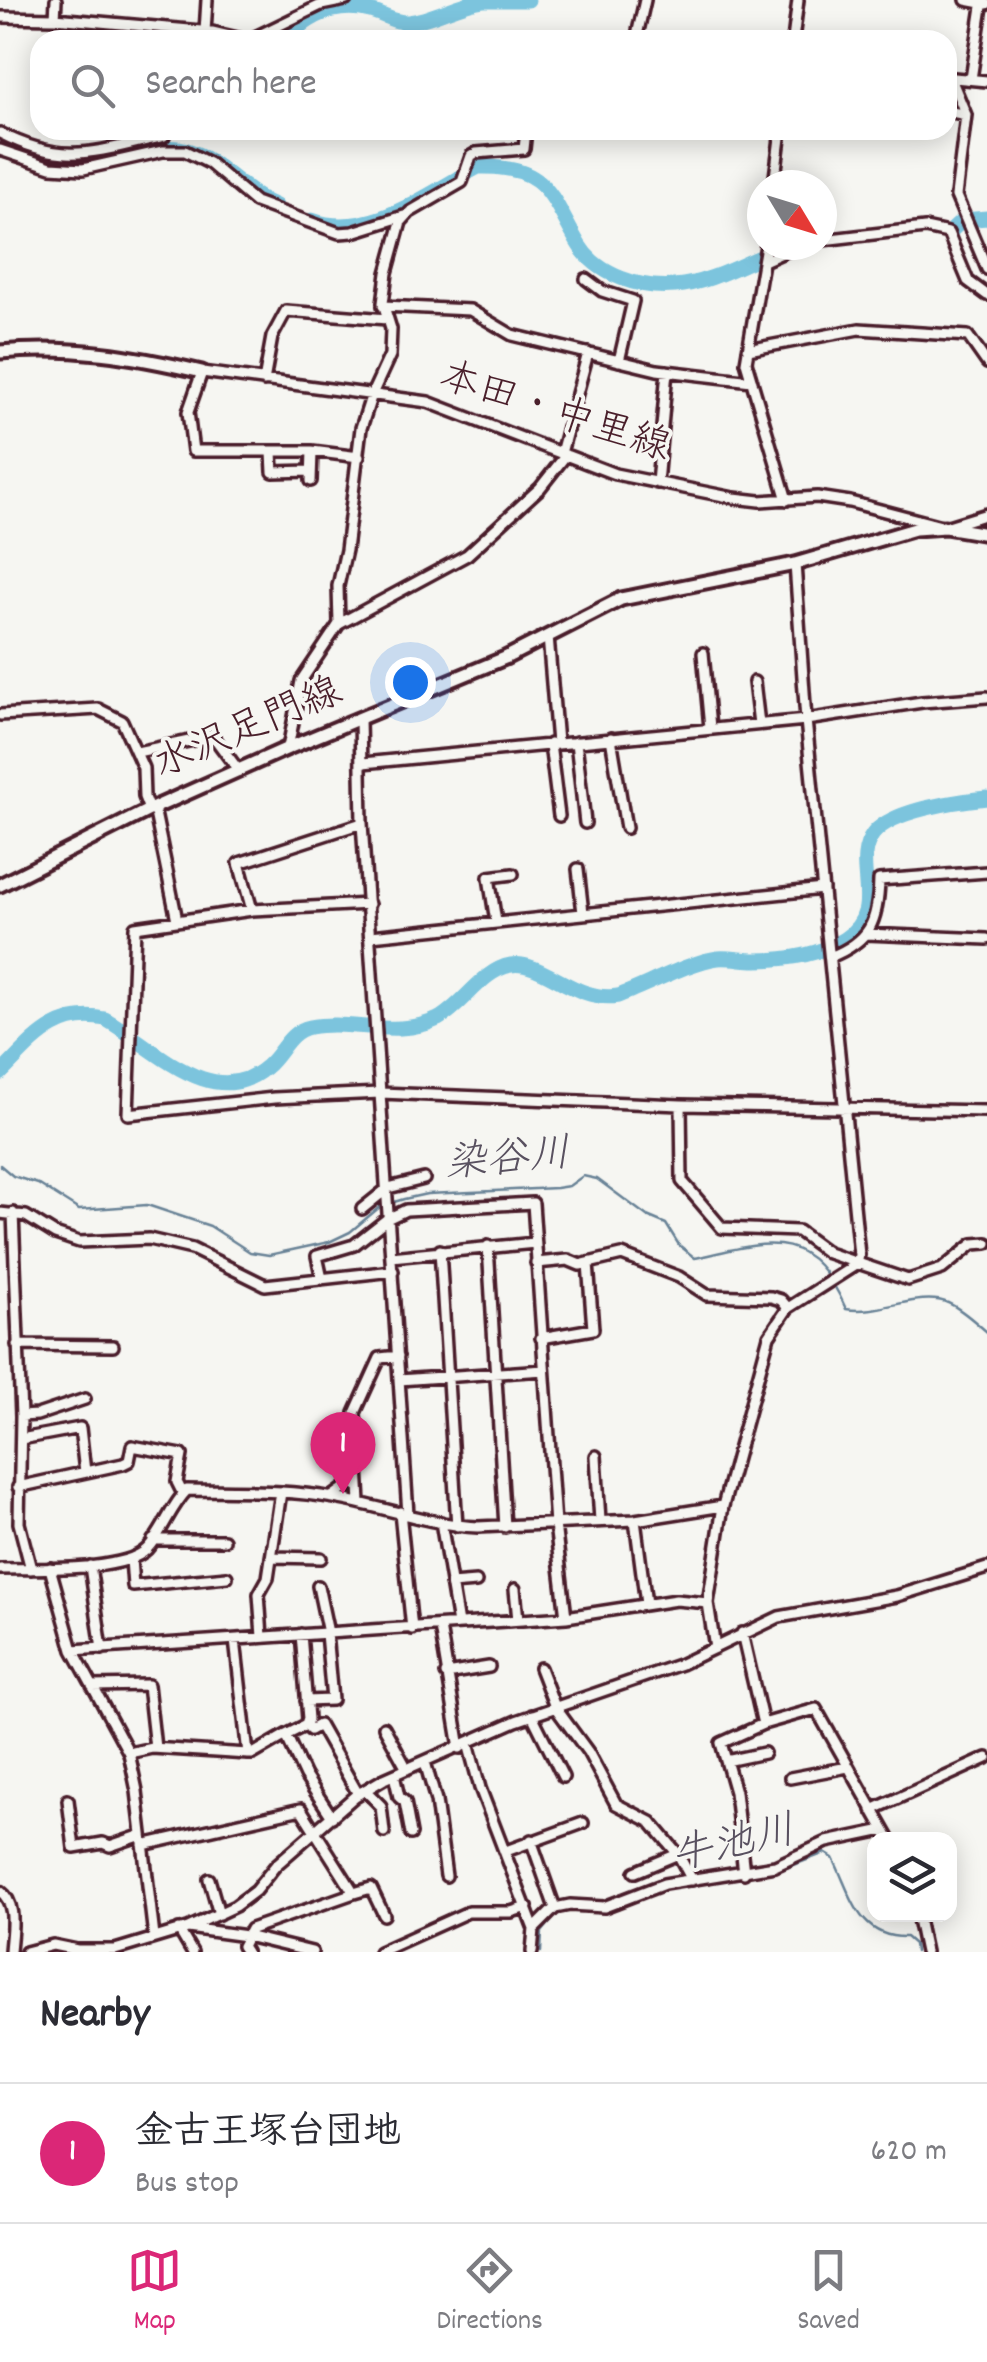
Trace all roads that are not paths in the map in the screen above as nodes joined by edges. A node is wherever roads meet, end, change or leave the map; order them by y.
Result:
1 (56, 0) edge
2 (208, 0) edge
3 (346, 0) edge
4 (645, 0) edge
5 (798, 0) edge
6 (966, 0) edge
7 (984, 2) edge
8 (320, 3) edge
9 (0, 18) edge
10 (56, 18) junction
11 (184, 30) edge
12 (205, 30) edge
13 (267, 30) edge
14 (638, 30) edge
15 (794, 30) edge
16 (957, 78) edge
17 (971, 79) junction
18 (987, 81) edge
19 (957, 94) edge
20 (957, 113) edge
21 (966, 115) junction
22 (0, 133) edge
23 (146, 140) edge
24 (525, 140) edge
25 (781, 140) edge
26 (0, 150) edge
27 (776, 170) edge
28 (404, 216) junction
29 (837, 238) edge
30 (765, 260) edge
31 (987, 269) edge
32 (586, 279) dead end
33 (987, 295) edge
34 (383, 306) junction
35 (387, 319) junction
36 (748, 350) junction
37 (0, 352) edge
38 (588, 354) junction
39 (619, 361) junction
40 (987, 363) edge
41 (202, 372) junction
42 (667, 372) junction
43 (752, 381) junction
44 (264, 382) junction
45 (372, 394) junction
46 (312, 451) junction
47 (272, 452) junction
48 (563, 454) junction
49 (358, 456) junction
50 (657, 483) junction
51 (787, 500) junction
52 (987, 514) edge
53 (945, 527) junction
54 (987, 534) edge
55 (795, 564) junction
56 (339, 624) junction
57 (548, 636) junction
58 (703, 654) dead end
59 (754, 682) dead end
60 (987, 697) edge
61 (0, 716) edge
62 (360, 718) junction
63 (806, 720) junction
64 (760, 724) junction
65 (710, 728) junction
66 (611, 738) junction
67 (576, 742) junction
68 (554, 744) junction
69 (288, 748) junction
70 (137, 752) junction
71 (363, 762) junction
72 (239, 771) junction
73 (152, 809) junction
74 (559, 816) dead end
75 (362, 822) junction
76 (586, 823) dead end
77 (626, 828) dead end
78 (578, 870) dead end
79 (987, 872) edge
80 (513, 874) dead end
81 (0, 886) edge
82 (822, 889) junction
83 (368, 904) junction
84 (252, 910) junction
85 (583, 913) junction
86 (176, 920) junction
87 (496, 922) junction
88 (866, 934) junction
89 (371, 936) junction
90 (987, 939) edge
91 (830, 957) junction
92 (380, 1092) junction
93 (681, 1105) junction
94 (845, 1110) junction
95 (987, 1111) edge
96 (424, 1179) dead end
97 (388, 1193) junction
98 (362, 1208) dead end
99 (0, 1213) edge
100 (12, 1213) junction
101 (390, 1214) junction
102 (535, 1242) junction
103 (987, 1243) edge
104 (488, 1246) junction
105 (440, 1250) junction
106 (392, 1257) junction
107 (536, 1263) junction
108 (588, 1263) junction
109 (857, 1264) junction
110 (393, 1272) junction
111 (322, 1279) junction
112 (788, 1308) junction
113 (541, 1338) junction
114 (17, 1345) junction
115 (113, 1346) dead end
116 (398, 1356) junction
117 (544, 1370) junction
118 (494, 1374) junction
119 (448, 1376) junction
120 (399, 1380) junction
121 (85, 1399) dead end
122 (21, 1416) junction
123 (21, 1439) junction
124 (596, 1456) dead end
125 (86, 1472) junction
126 (358, 1485) junction
127 (18, 1487) junction
128 (281, 1492) junction
129 (183, 1494) junction
130 (332, 1497) junction
131 (360, 1504) junction
132 (722, 1506) junction
133 (404, 1513) junction
134 (635, 1520) junction
135 (600, 1521) junction
136 (441, 1522) junction
137 (555, 1524) junction
138 (457, 1526) junction
139 (505, 1528) junction
140 (153, 1540) junction
141 (224, 1540) dead end
142 (271, 1556) junction
143 (321, 1558) dead end
144 (131, 1559) junction
145 (90, 1566) junction
146 (50, 1568) junction
147 (987, 1568) edge
148 (0, 1569) edge
149 (30, 1569) junction
150 (227, 1577) dead end
151 (476, 1582) dead end
152 (451, 1584) junction
153 (318, 1586) dead end
154 (515, 1590) dead end
155 (708, 1603) junction
156 (646, 1604) junction
157 (566, 1617) junction
158 (518, 1620) junction
159 (458, 1624) junction
160 (440, 1627) junction
161 (412, 1630) junction
162 (327, 1633) junction
163 (742, 1633) junction
164 (301, 1634) junction
165 (262, 1638) junction
166 (235, 1640) junction
167 (715, 1648) junction
168 (73, 1650) junction
169 (102, 1650) junction
170 (489, 1668) dead end
171 (540, 1668) dead end
172 (446, 1674) junction
173 (92, 1686) junction
174 (306, 1701) junction
175 (555, 1708) junction
176 (532, 1715) junction
177 (763, 1724) junction
178 (306, 1726) junction
179 (384, 1727) dead end
180 (286, 1735) junction
181 (464, 1745) junction
182 (156, 1748) junction
183 (129, 1753) junction
184 (764, 1753) dead end
185 (248, 1754) junction
186 (987, 1758) edge
187 (726, 1761) junction
188 (425, 1762) junction
189 (848, 1767) junction
190 (408, 1770) junction
191 (394, 1775) junction
192 (563, 1777) dead end
193 (790, 1778) dead end
194 (362, 1792) junction
195 (68, 1800) dead end
196 (872, 1810) junction
197 (332, 1817) junction
198 (583, 1823) dead end
199 (315, 1832) junction
200 (384, 1832) dead end
201 (885, 1832) edge
202 (411, 1834) dead end
203 (867, 1837) edge
204 (143, 1840) junction
205 (531, 1840) junction
206 (506, 1850) junction
207 (678, 1854) junction
208 (634, 1872) dead end
209 (744, 1873) junction
210 (446, 1876) dead end
211 (209, 1879) dead end
212 (692, 1880) junction
213 (0, 1890) edge
214 (354, 1893) junction
215 (527, 1907) junction
216 (555, 1908) junction
217 (219, 1914) junction
218 (384, 1915) dead end
219 (919, 1922) edge
220 (184, 1929) junction
221 (534, 1929) junction
222 (246, 1936) junction
223 (152, 1938) junction
224 (77, 1951) edge
225 (10, 1952) edge
226 (26, 1952) edge
227 (157, 1952) edge
228 (192, 1952) edge
229 (246, 1952) edge
230 (308, 1952) edge
231 (379, 1952) edge
232 (532, 1952) edge
233 (925, 1952) edge

1 - 10 street
2 - 12 street
3 - 8 street
4 - 14 street
5 - 15 street
6 - 7 street
7 - 17 street
8 - 13 street
9 - 10 street
10 - 11 street
16 - 17 street
17 - 18 street
19 - 21 street
20 - 21 street
21 - 31 street
22 - 23 street
24 - 28 street
25 - 27 street
26 - 28 street
28 - 34 street
29 - 33 street
30 - 36 street
32 - 39 street
34 - 35 street
34 - 38 street
35 - 44 street
35 - 45 street
36 - 40 street
36 - 43 street
37 - 41 main road
38 - 39 street
38 - 48 street
39 - 42 street
41 - 44 street, 本田・中里線
41 - 47 street
42 - 43 street
42 - 50 street
43 - 51 street
44 - 45 street, 本田・中里線
45 - 48 street, 本田・中里線
45 - 49 street
46 - 47 street
46 - 47 street
46 - 49 street
48 - 50 street, 本田・中里線
48 - 56 street
49 - 56 street
50 - 51 street, 本田・中里線
51 - 53 street, 本田・中里線
52 - 53 street
53 - 54 main road, 水沢足門線
53 - 55 main road, 水沢足門線
55 - 57 main road, 水沢足門線
55 - 63 street
56 - 69 street
57 - 62 main road, 水沢足門線
57 - 68 street
58 - 65 street
59 - 64 street
60 - 63 street
61 - 70 street
62 - 69 main road, 水沢足門線
62 - 71 street
63 - 64 street
63 - 82 street
64 - 65 street
65 - 66 street
66 - 67 street
66 - 77 street
67 - 68 street
67 - 76 street
68 - 71 street
68 - 74 street
69 - 72 main road, 水沢足門線
70 - 72 street
70 - 73 street
71 - 75 street
72 - 73 main road, 水沢足門線
73 - 81 main road, 水沢足門線
73 - 86 street
75 - 83 street
75 - 84 street
78 - 85 street
79 - 88 street
80 - 87 street
82 - 85 street
82 - 91 street
83 - 84 street
83 - 89 street
84 - 86 street
85 - 87 street
86 - 92 street
87 - 89 street
88 - 90 street
88 - 91 street
89 - 92 street
91 - 94 street
92 - 93 street
92 - 97 street
93 - 94 street
93 - 109 street
94 - 95 street
94 - 109 street
96 - 97 street
97 - 98 street
97 - 101 street
99 - 100 street
100 - 111 street
100 - 114 street
101 - 102 street
101 - 106 street
101 - 111 street
102 - 104 street
102 - 107 street
103 - 109 street
104 - 105 street
104 - 118 street
105 - 106 street
105 - 119 street
106 - 110 street
107 - 108 street
107 - 113 street
108 - 112 street
108 - 113 street
109 - 112 street
110 - 111 street
110 - 116 street
112 - 132 street
113 - 117 street
114 - 115 street
114 - 122 street
116 - 120 street
116 - 126 street
117 - 118 street
117 - 137 street
118 - 119 street
118 - 139 street
119 - 120 street
119 - 138 street
120 - 133 street
121 - 122 street
122 - 123 street
123 - 125 street
123 - 127 street
124 - 135 street
125 - 127 street
125 - 129 street
126 - 130 street
126 - 131 street
127 - 149 street
128 - 129 street
128 - 130 street
128 - 142 street
129 - 140 street
130 - 131 street
131 - 133 street
132 - 134 street
132 - 155 street
133 - 136 street
133 - 161 street
134 - 135 street
134 - 156 street
135 - 137 street
136 - 138 street
136 - 152 street
137 - 139 street
137 - 157 street
138 - 139 street
140 - 141 street
140 - 144 street
142 - 143 street
142 - 165 street
144 - 145 street
144 - 150 street
145 - 146 street
145 - 169 street
146 - 149 street
146 - 168 street
147 - 163 street
148 - 149 street
151 - 152 street
152 - 159 street
153 - 162 street
154 - 158 street
155 - 156 street
155 - 167 street
156 - 157 street
157 - 158 street
158 - 159 street
159 - 160 street
160 - 161 street
160 - 172 street
161 - 162 street
162 - 164 street
162 - 174 street
163 - 167 street
163 - 177 street
164 - 165 street
164 - 174 street
165 - 166 street
166 - 169 street
166 - 185 street
167 - 175 street
168 - 169 street
168 - 173 street
170 - 172 street
171 - 175 street
172 - 181 street
173 - 182 street
173 - 183 street
174 - 178 street
175 - 176 street
175 - 207 street
176 - 181 street
176 - 192 street
177 - 187 street
177 - 189 street
178 - 180 street
178 - 194 street
179 - 190 street
180 - 185 street
180 - 197 street
181 - 188 street
181 - 206 street
182 - 183 street
182 - 185 street
183 - 204 street
184 - 187 street
186 - 196 street
187 - 209 street
188 - 190 street
188 - 210 street
189 - 193 street
189 - 196 street
190 - 191 street
191 - 194 street
191 - 202 street
194 - 197 street
194 - 200 street
195 - 204 street
196 - 201 street
197 - 199 street
198 - 205 street
199 - 204 street
199 - 214 street
199 - 217 street
203 - 209 street
204 - 223 street
205 - 206 street
205 - 216 street
206 - 215 street
207 - 208 street
207 - 212 street
209 - 212 street
211 - 217 street
212 - 216 street
213 - 225 street
214 - 218 street
214 - 222 street
215 - 221 street
215 - 231 street
216 - 221 street
217 - 220 street
219 - 233 street
220 - 222 street
220 - 223 street
220 - 228 street
221 - 232 street
222 - 229 street
222 - 230 street
223 - 224 street
223 - 227 street
224 - 226 street

